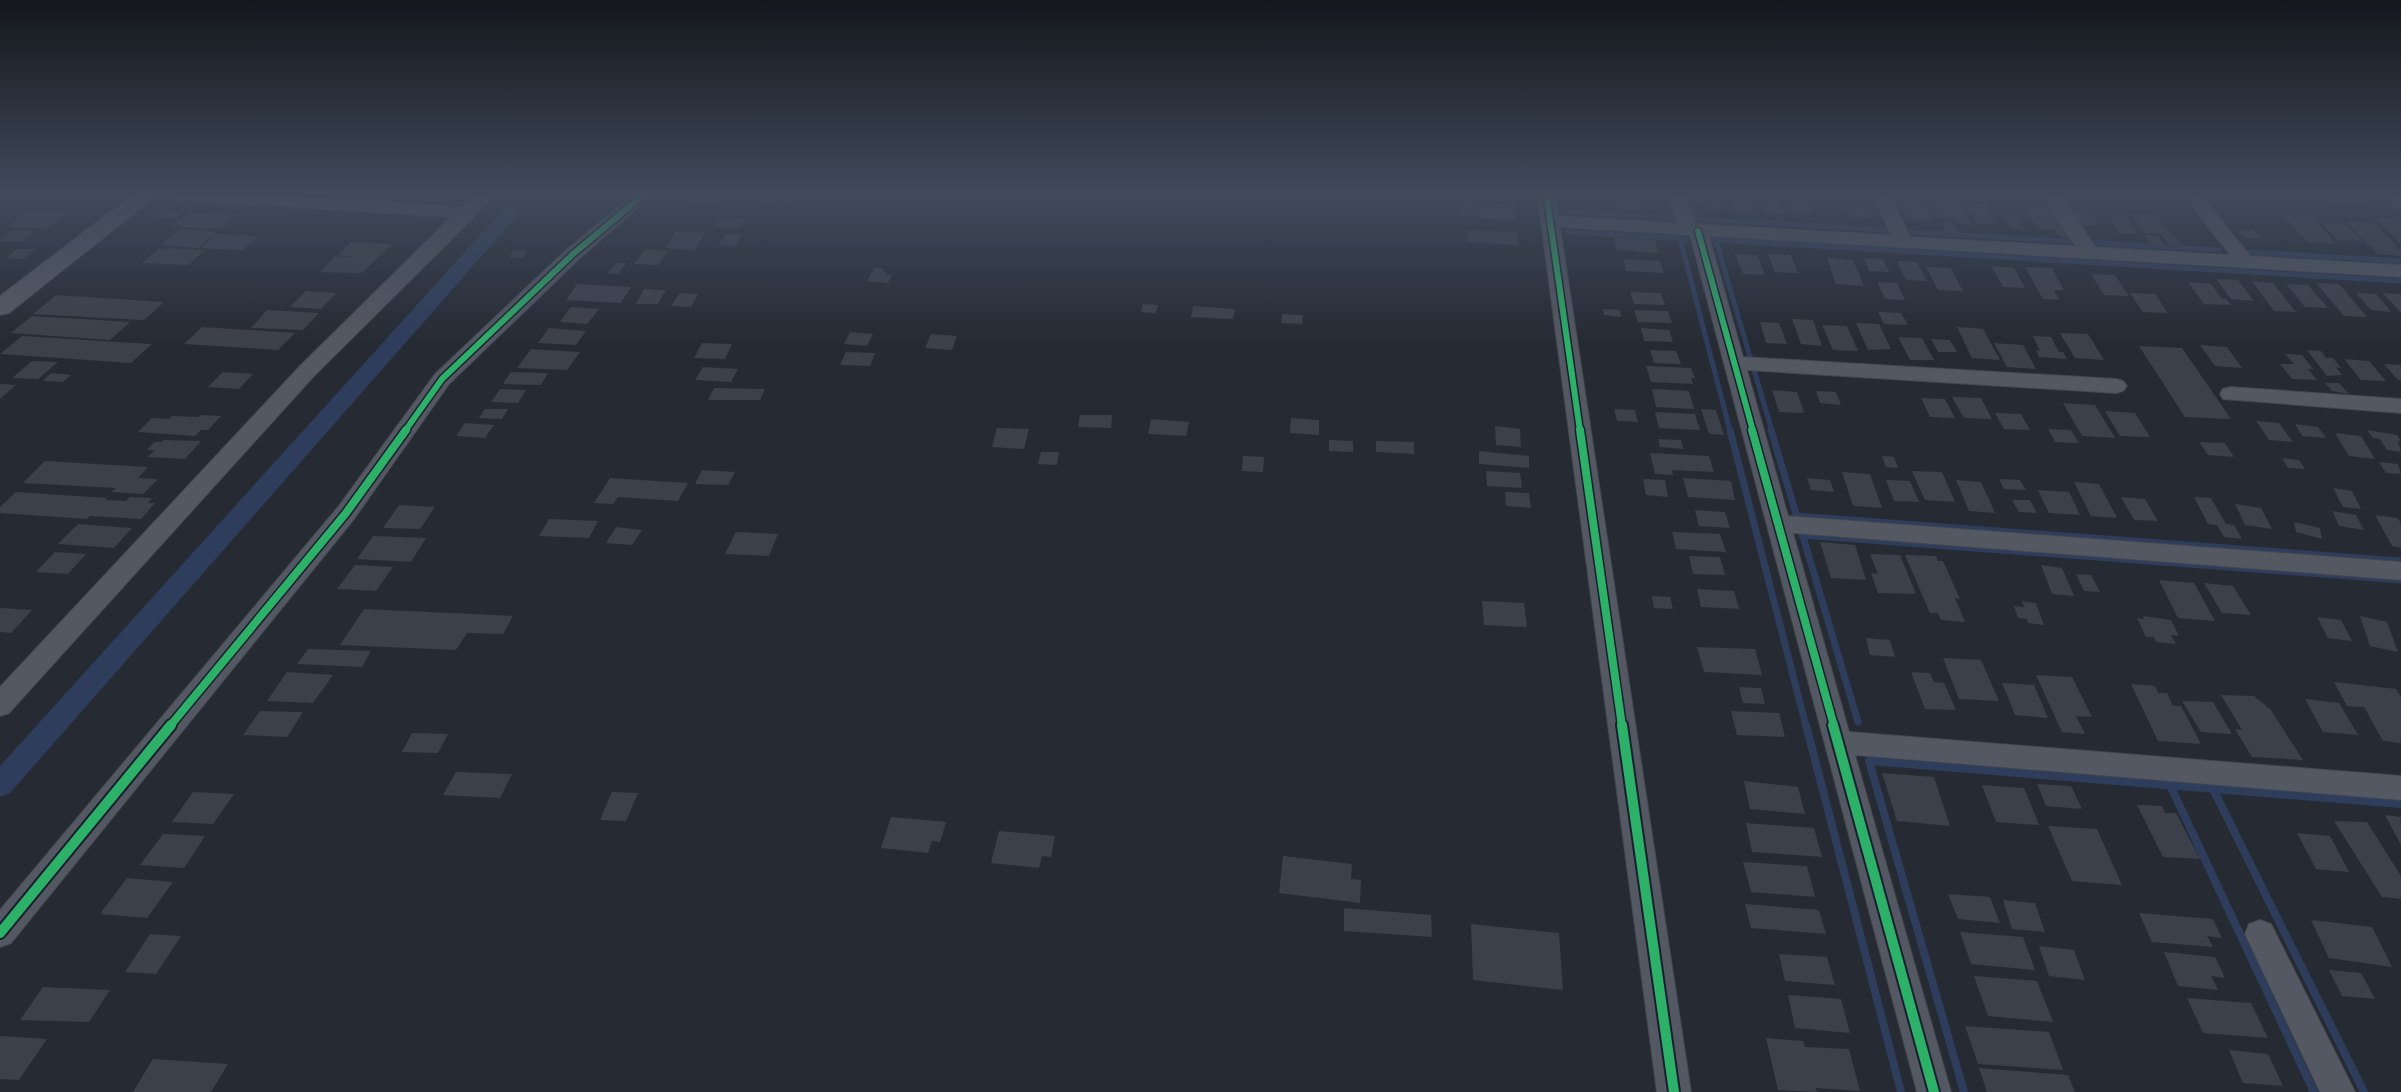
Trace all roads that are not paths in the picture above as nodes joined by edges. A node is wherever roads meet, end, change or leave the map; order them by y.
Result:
1 (84, 243) edge
2 (437, 243) edge
3 (586, 243) edge
4 (1553, 243) edge
5 (1697, 243) edge
6 (1919, 243) edge
7 (2083, 243) edge
8 (2230, 243) edge
9 (2089, 253) junction
10 (2244, 261) junction
11 (2401, 271) edge
12 (0, 308) edge
13 (1734, 363) junction
14 (2116, 386) dead end
15 (2231, 394) dead end
16 (2401, 406) edge
17 (1779, 524) junction
18 (2401, 571) edge
19 (0, 705) edge
20 (1839, 742) junction
21 (2401, 788) edge
22 (0, 933) edge
23 (2260, 934) dead end
24 (1674, 1092) edge
25 (1934, 1092) edge
26 (2338, 1092) edge

1 - 12 main road
2 - 19 street
3 - 22 street
4 - 24 street
5 - 13 street
6 - 9 street
7 - 9 street
8 - 10 street
9 - 10 street
10 - 11 street
13 - 14 street
13 - 17 street
15 - 16 street
17 - 18 street
17 - 20 street
20 - 21 street
20 - 25 street
23 - 26 street

